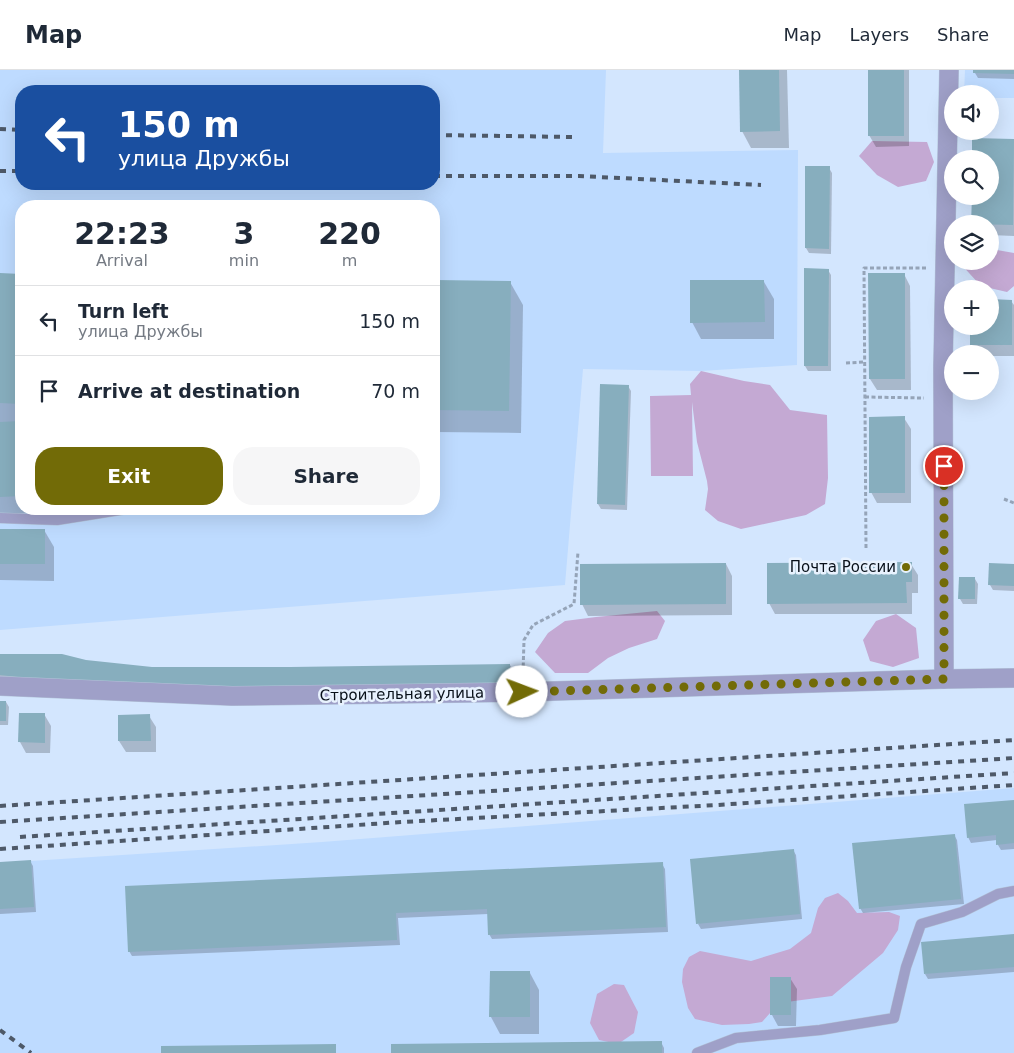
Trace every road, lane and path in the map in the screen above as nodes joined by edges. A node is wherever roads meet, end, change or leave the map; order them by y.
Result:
1 (949, 70) edge
2 (946, 215) edge
3 (944, 268) edge
4 (945, 270) edge
5 (944, 345) edge
6 (865, 362) junction
7 (846, 363) dead end
8 (865, 397) junction
9 (944, 398) edge
10 (944, 400) edge
11 (1004, 499) dead end
12 (1014, 503) edge
13 (88, 515) edge
14 (0, 518) edge
15 (866, 548) dead end
16 (578, 552) dead end
17 (1014, 678) edge
18 (944, 679) junction
19 (0, 686) edge
20 (522, 692) junction
21 (1014, 891) edge
22 (697, 1053) edge

1 - 2 street
3 - 6 path
4 - 5 street
6 - 7 path
6 - 8 path
8 - 9 path
8 - 15 path
10 - 18 street
11 - 12 path
13 - 14 lane
16 - 20 path
17 - 18 street, Строительная улица
18 - 20 street, Строительная улица
19 - 20 street, Строительная улица
21 - 22 lane

